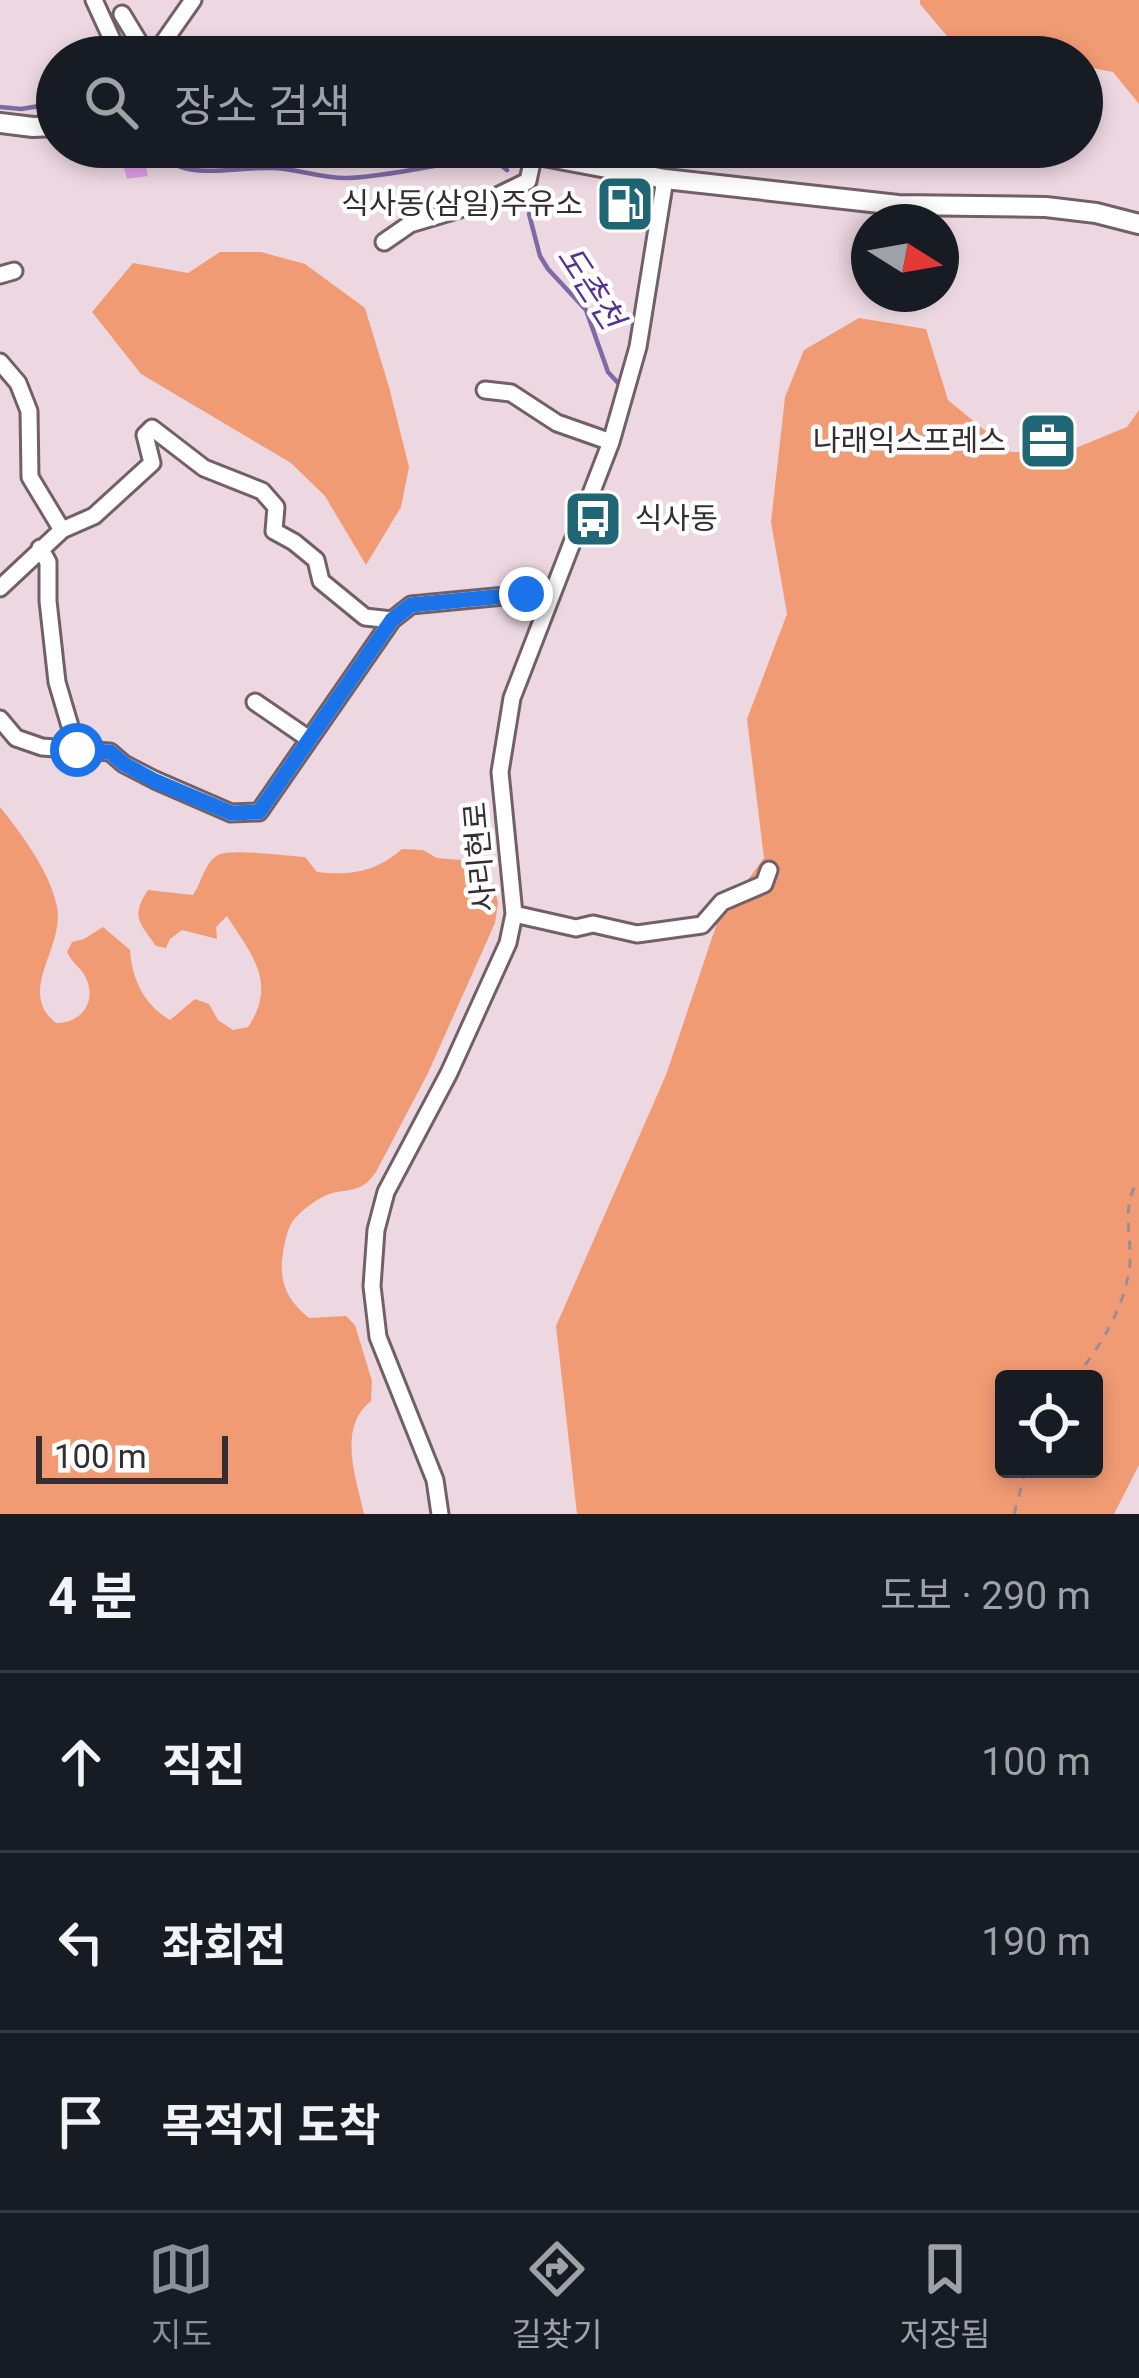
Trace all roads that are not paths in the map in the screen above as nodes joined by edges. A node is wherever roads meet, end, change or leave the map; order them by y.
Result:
1 (94, 0) edge
2 (193, 0) edge
3 (122, 14) dead end
4 (110, 36) edge
5 (136, 36) edge
6 (166, 36) edge
7 (0, 123) edge
8 (36, 127) edge
9 (530, 168) edge
10 (607, 168) edge
11 (665, 179) junction
12 (1139, 224) edge
13 (384, 242) dead end
14 (0, 362) edge
15 (485, 390) dead end
16 (610, 442) junction
17 (62, 530) junction
18 (40, 548) junction
19 (0, 587) edge
20 (548, 603) junction
21 (392, 620) junction
22 (256, 702) dead end
23 (0, 719) edge
24 (309, 740) junction
25 (77, 750) junction
26 (770, 870) dead end
27 (514, 914) junction
28 (440, 1514) edge

1 - 4 street
2 - 6 street
3 - 5 street
7 - 8 street
9 - 13 street
10 - 11 street
11 - 12 street
11 - 16 street, 사리현로
14 - 17 street
15 - 16 street
16 - 20 street, 사리현로
17 - 18 street
17 - 21 street
18 - 19 street
18 - 25 street
20 - 21 street
20 - 27 street, 사리현로
21 - 24 street
22 - 24 street
23 - 25 street
24 - 25 street
26 - 27 street
27 - 28 street, 사리현로

